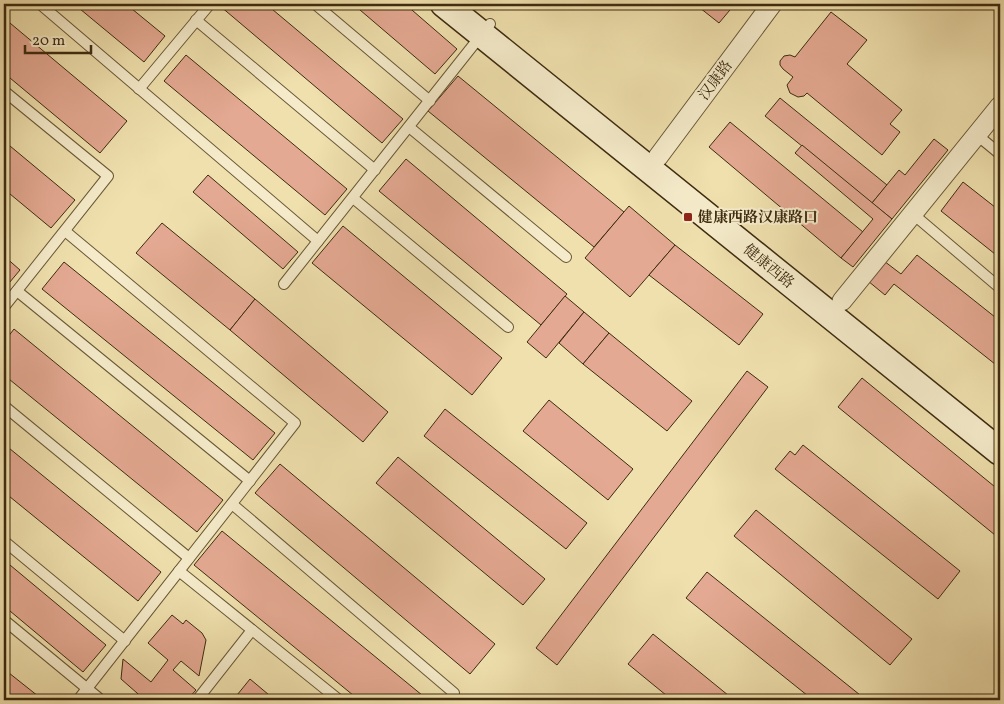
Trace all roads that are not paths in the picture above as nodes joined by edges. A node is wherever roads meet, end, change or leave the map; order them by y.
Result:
1 (40, 4) edge
2 (315, 4) edge
3 (444, 4) edge
4 (466, 4) edge
5 (772, 4) edge
6 (204, 6) edge
7 (196, 20) junction
8 (487, 30) junction
9 (139, 89) junction
10 (4, 91) edge
11 (430, 101) junction
12 (1000, 106) edge
13 (409, 127) junction
14 (977, 135) junction
15 (1000, 154) edge
16 (658, 157) junction
17 (375, 170) junction
18 (353, 198) junction
19 (913, 214) junction
20 (65, 231) junction
21 (318, 241) junction
22 (566, 257) dead end
23 (284, 284) dead end
24 (1000, 288) edge
25 (17, 291) junction
26 (842, 301) junction
27 (4, 307) edge
28 (508, 327) dead end
29 (4, 406) edge
30 (1000, 430) edge
31 (1000, 452) edge
32 (250, 481) junction
33 (232, 504) junction
34 (4, 541) edge
35 (189, 558) junction
36 (179, 571) junction
37 (4, 620) edge
38 (252, 630) junction
39 (125, 641) junction
40 (87, 689) junction
41 (454, 693) dead end
42 (78, 700) edge
43 (101, 700) edge
44 (197, 700) edge
45 (339, 700) edge

1 - 9 lane
2 - 11 lane
3 - 8 street, 健康西路
4 - 8 street, 健康西路
5 - 16 street, 汉康路
6 - 7 lane
7 - 9 lane
7 - 17 lane
8 - 11 lane
8 - 16 street, 健康西路
8 - 31 street, 健康西路
9 - 21 lane
10 - 20 lane
11 - 13 lane
12 - 14 street
13 - 17 lane
13 - 22 lane
14 - 15 lane
14 - 19 street
16 - 26 street, 健康西路
17 - 18 lane
18 - 21 lane
18 - 28 lane
19 - 24 lane
19 - 26 street
20 - 25 lane
20 - 32 lane
21 - 23 lane
25 - 27 lane
25 - 32 lane
26 - 30 street, 健康西路
29 - 35 lane
32 - 33 lane
33 - 35 lane
33 - 41 lane
34 - 39 lane
35 - 36 lane
36 - 38 lane
36 - 39 lane
37 - 40 lane
38 - 44 lane
38 - 45 lane
39 - 40 lane
40 - 42 lane
40 - 43 lane

